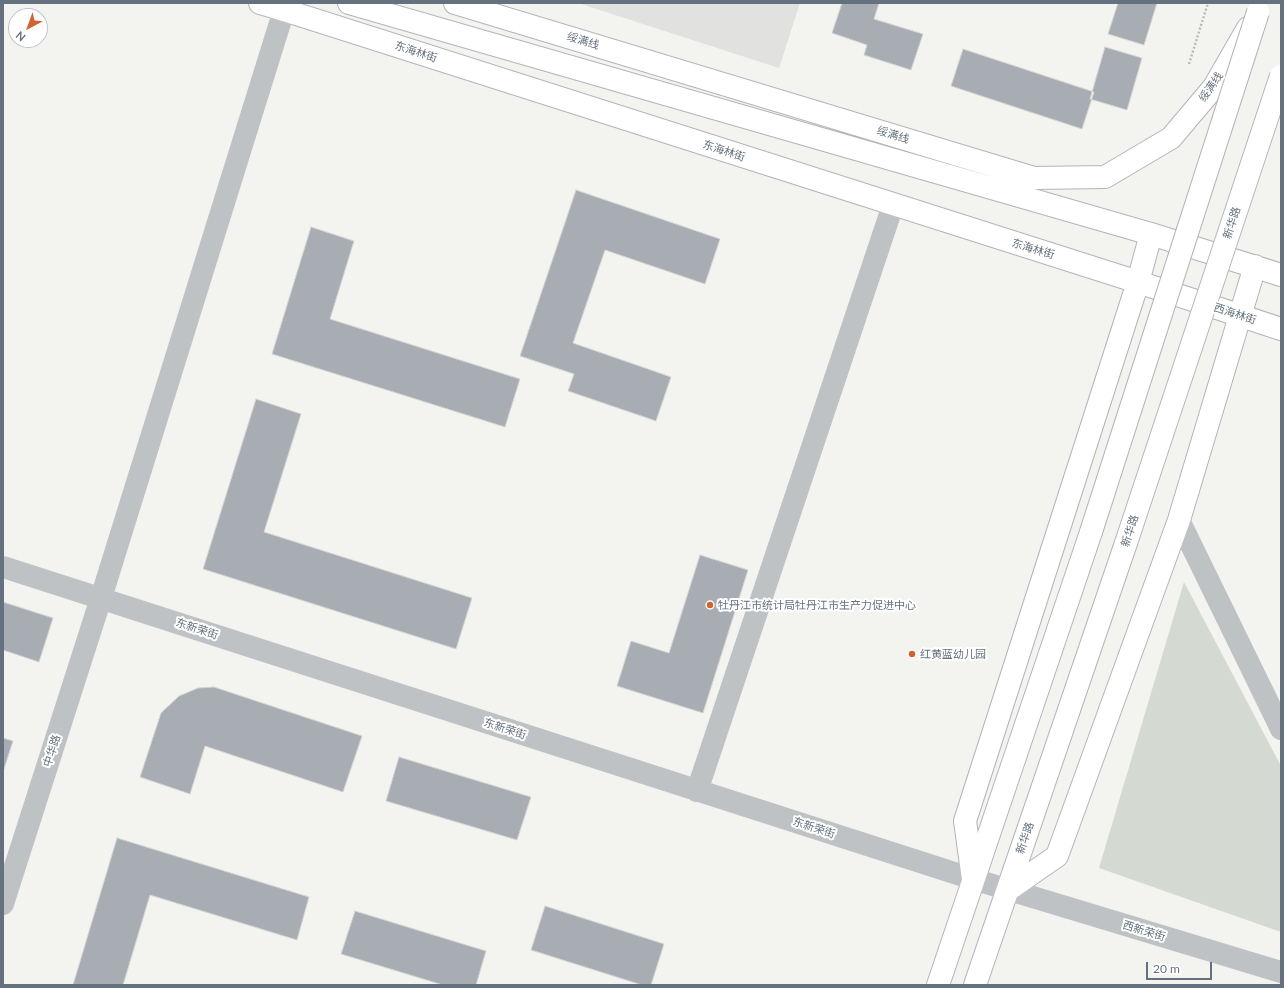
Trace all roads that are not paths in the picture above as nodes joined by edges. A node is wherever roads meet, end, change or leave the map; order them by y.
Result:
1 (260, 3) edge
2 (349, 3) edge
3 (456, 3) edge
4 (285, 7) edge
5 (1259, 7) edge
6 (1281, 76) edge
7 (893, 205) junction
8 (1151, 234) junction
9 (1255, 266) junction
10 (1281, 274) edge
11 (1138, 282) junction
12 (1189, 298) joint
13 (1240, 316) junction
14 (1281, 329) edge
15 (1179, 520) junction
16 (3, 567) edge
17 (101, 598) junction
18 (1276, 707) edge
19 (1281, 728) edge
20 (697, 790) junction
21 (973, 879) junction
22 (1008, 890) junction
23 (3, 904) edge
24 (1281, 972) edge
25 (938, 985) edge
26 (975, 985) edge

1 - 4 main road, 东海林街
2 - 8 main road
3 - 5 main road, 绥满线, bridge
4 - 7 main road, 东海林街
4 - 17 street, 中华路
5 - 21 main road, bridge
6 - 22 main road, 新华路, bridge
7 - 11 main road, 东海林街
7 - 20 street
8 - 9 main road
8 - 11 main road
9 - 10 main road
9 - 13 main road
11 - 12 main road, 东海林街
11 - 21 main road
12 - 13 main road, 西海林街
13 - 14 main road, 西海林街
13 - 15 main road
15 - 18 street
15 - 22 main road
16 - 17 street, 东新荣街
17 - 20 street, 东新荣街
17 - 23 street, 中华路
18 - 19 street
20 - 21 street, 东新荣街
21 - 22 street, 东新荣街
21 - 25 main road
22 - 24 street, 西新荣街
22 - 26 main road, 新华路

